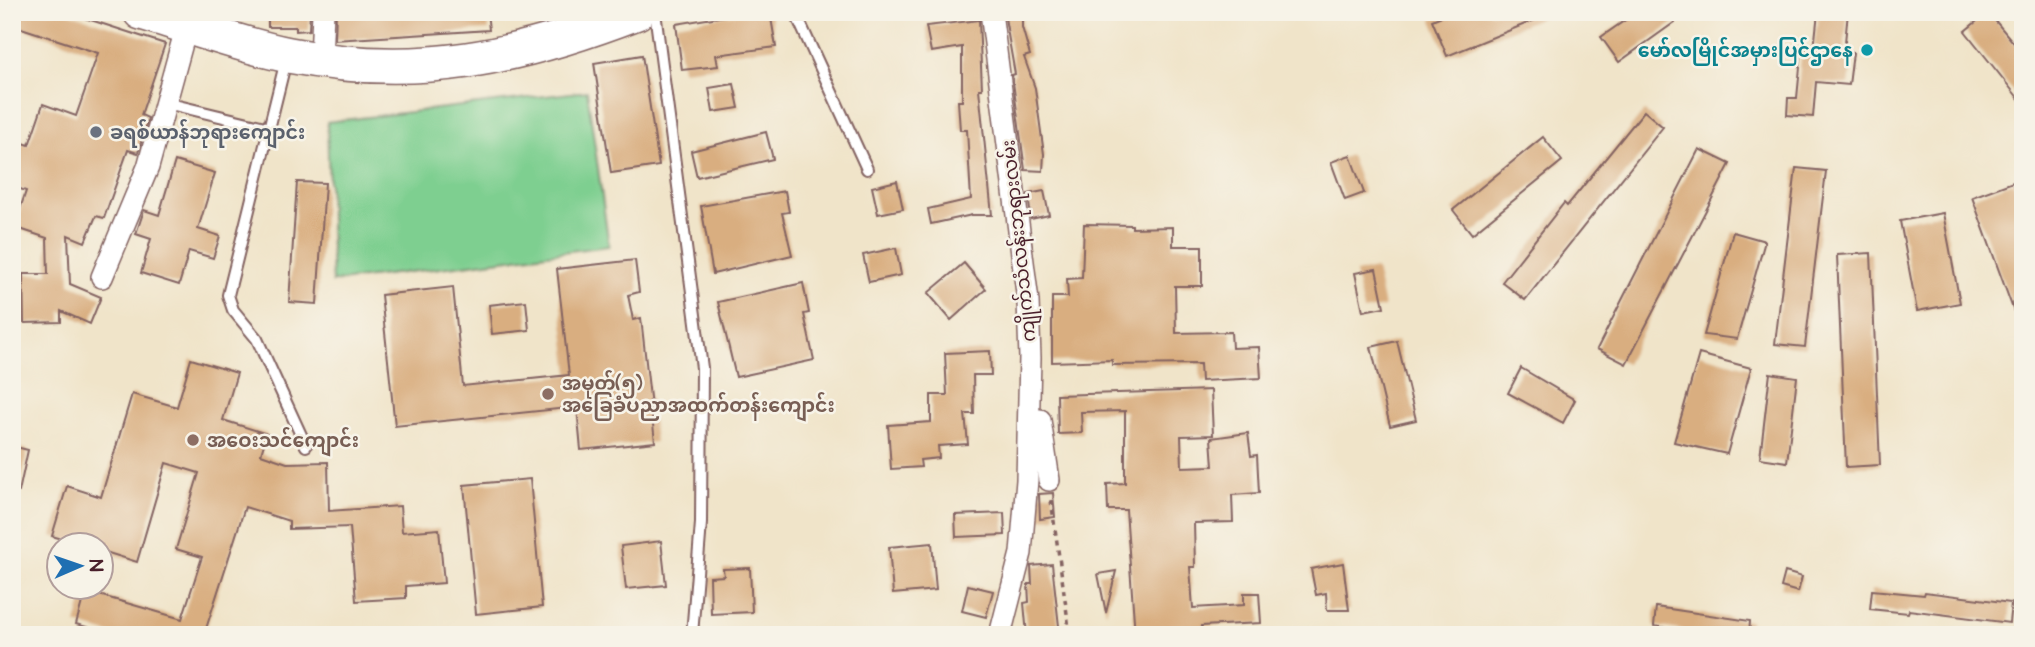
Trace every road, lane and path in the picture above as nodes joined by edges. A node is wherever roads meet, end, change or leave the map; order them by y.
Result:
1 (141, 12) edge
2 (323, 12) edge
3 (637, 12) edge
4 (655, 12) edge
5 (795, 12) edge
6 (991, 12) edge
7 (588, 22) edge
8 (187, 26) junction
9 (304, 57) junction
10 (166, 103) junction
11 (269, 128) junction
12 (867, 169) dead end
13 (102, 277) dead end
14 (1030, 358) junction
15 (306, 446) dead end
16 (1048, 480) joint
17 (692, 635) edge
18 (1000, 635) edge
19 (1070, 635) edge

1 - 8 main road
2 - 9 street
3 - 7 main road
4 - 17 lane
5 - 12 lane
6 - 14 street, ကျိုက်သံလန်းဘုရားလမ်း
7 - 9 main road
8 - 9 main road
8 - 10 street
9 - 11 lane
10 - 11 lane
10 - 13 street
11 - 15 lane
14 - 16 street
14 - 18 street, ကျိုက်သံလန်းဘုရားလမ်း
16 - 19 path

